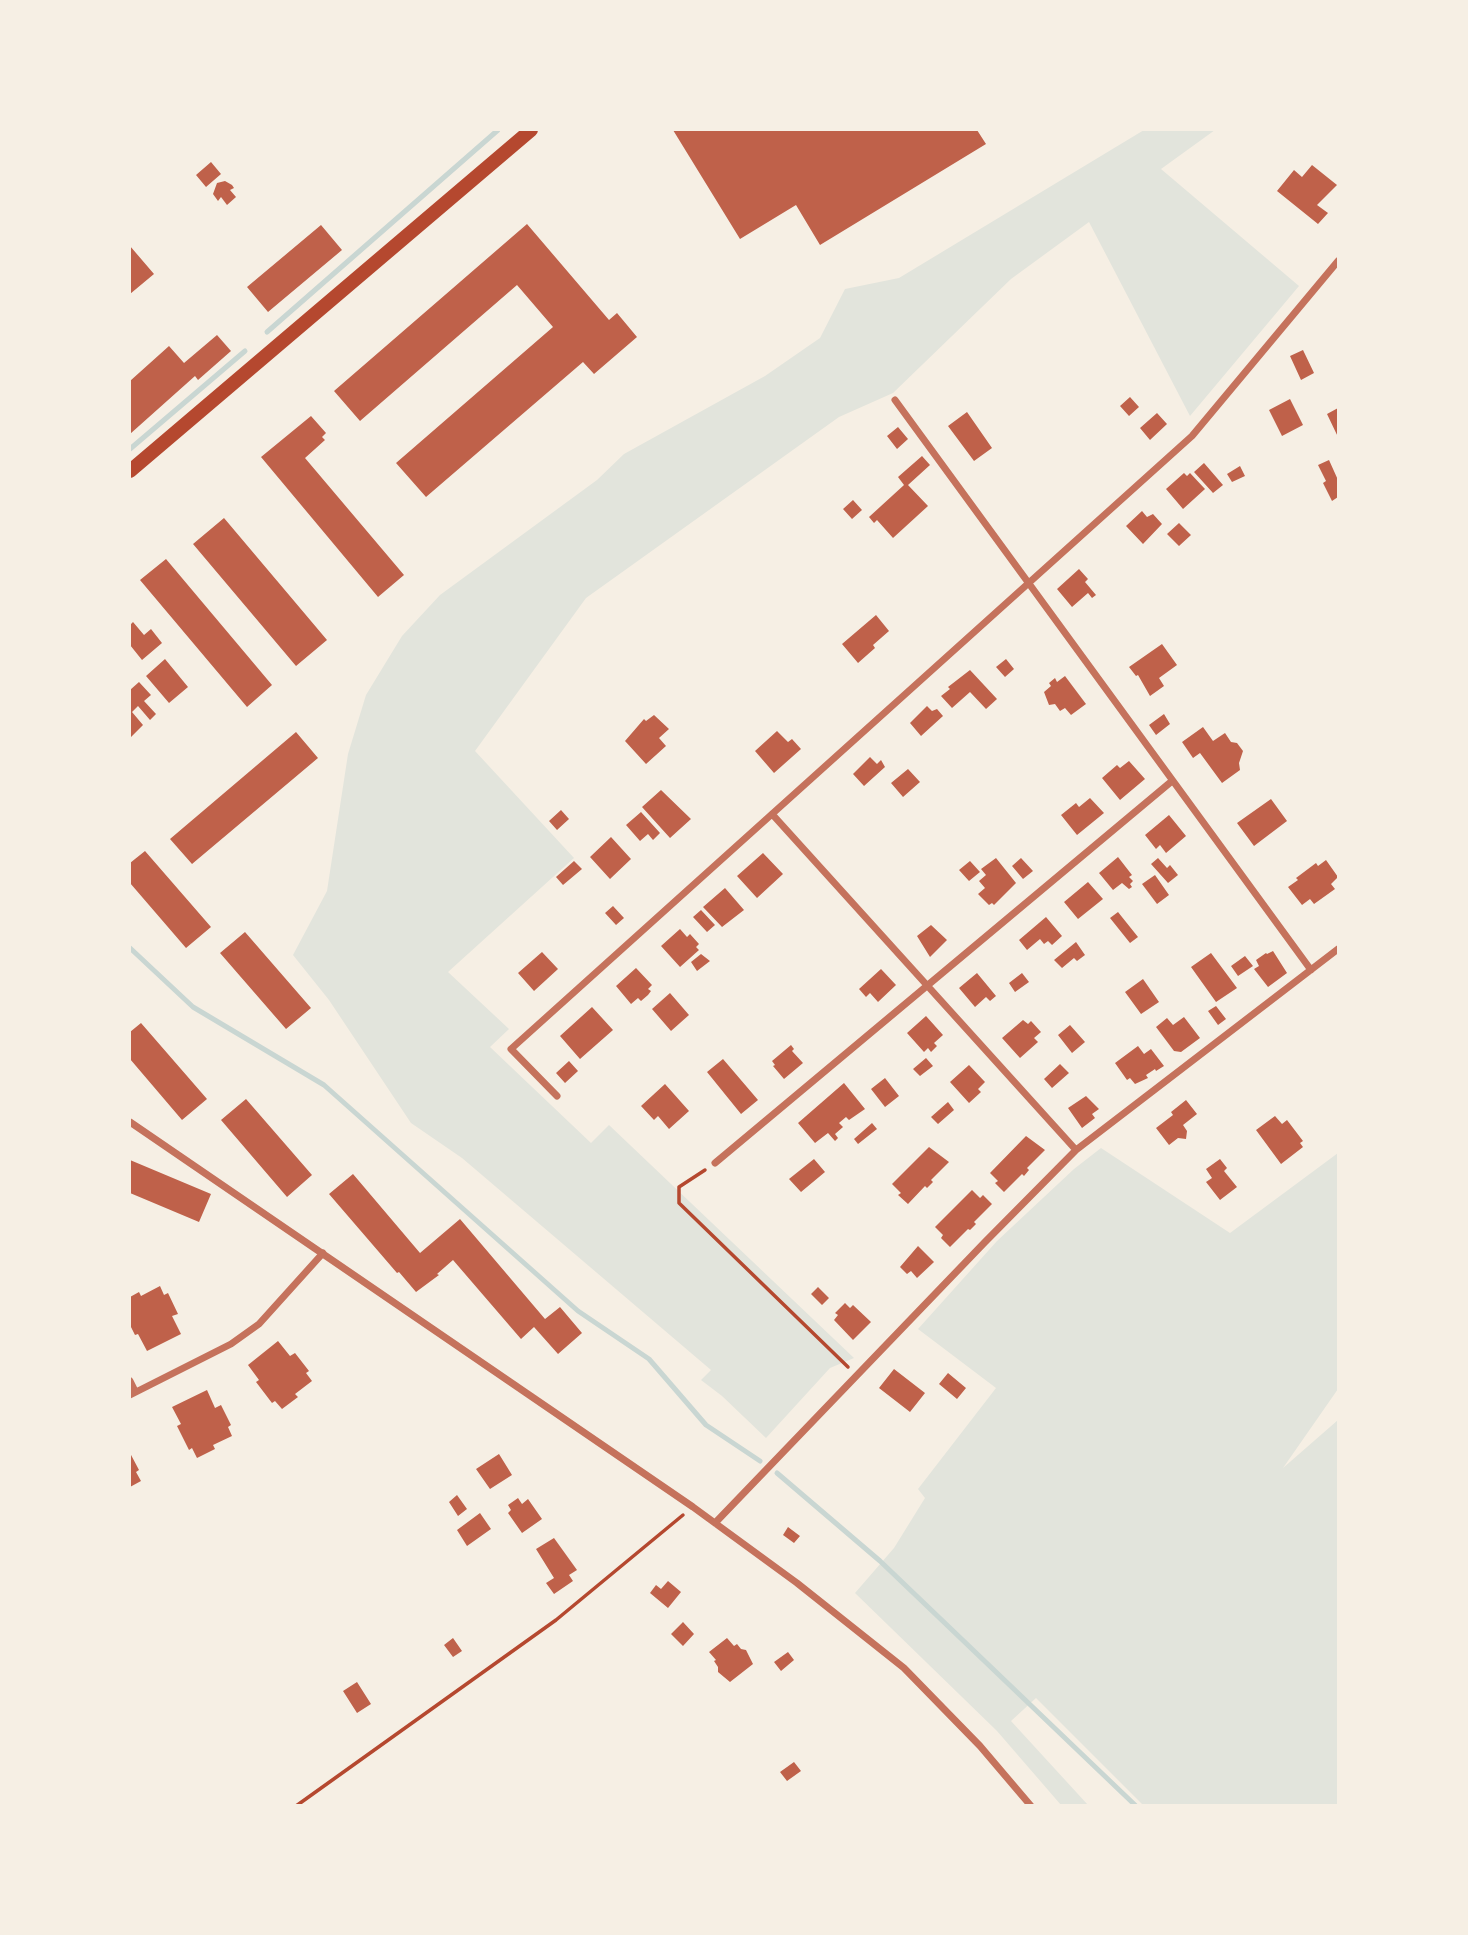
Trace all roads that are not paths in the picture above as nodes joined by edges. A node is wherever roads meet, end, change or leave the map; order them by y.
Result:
1 (531, 130) edge
2 (1339, 261) edge
3 (895, 400) dead end
4 (130, 471) edge
5 (1027, 584) junction
6 (1172, 781) junction
7 (772, 814) junction
8 (1339, 949) edge
9 (1311, 970) junction
10 (928, 985) junction
11 (557, 1096) dead end
12 (130, 1122) edge
13 (1076, 1150) junction
14 (715, 1163) road end
15 (323, 1252) junction
16 (130, 1381) edge
17 (132, 1393) edge
18 (715, 1523) junction
19 (1031, 1805) edge

1 - 4 main road
2 - 5 street
3 - 5 street
5 - 6 street
5 - 7 street
6 - 9 street
6 - 10 street
7 - 10 street
7 - 11 street
8 - 9 street
9 - 13 street
10 - 13 street
10 - 14 street
12 - 15 street
13 - 18 street
15 - 17 street
15 - 18 street
16 - 17 street
18 - 19 street

